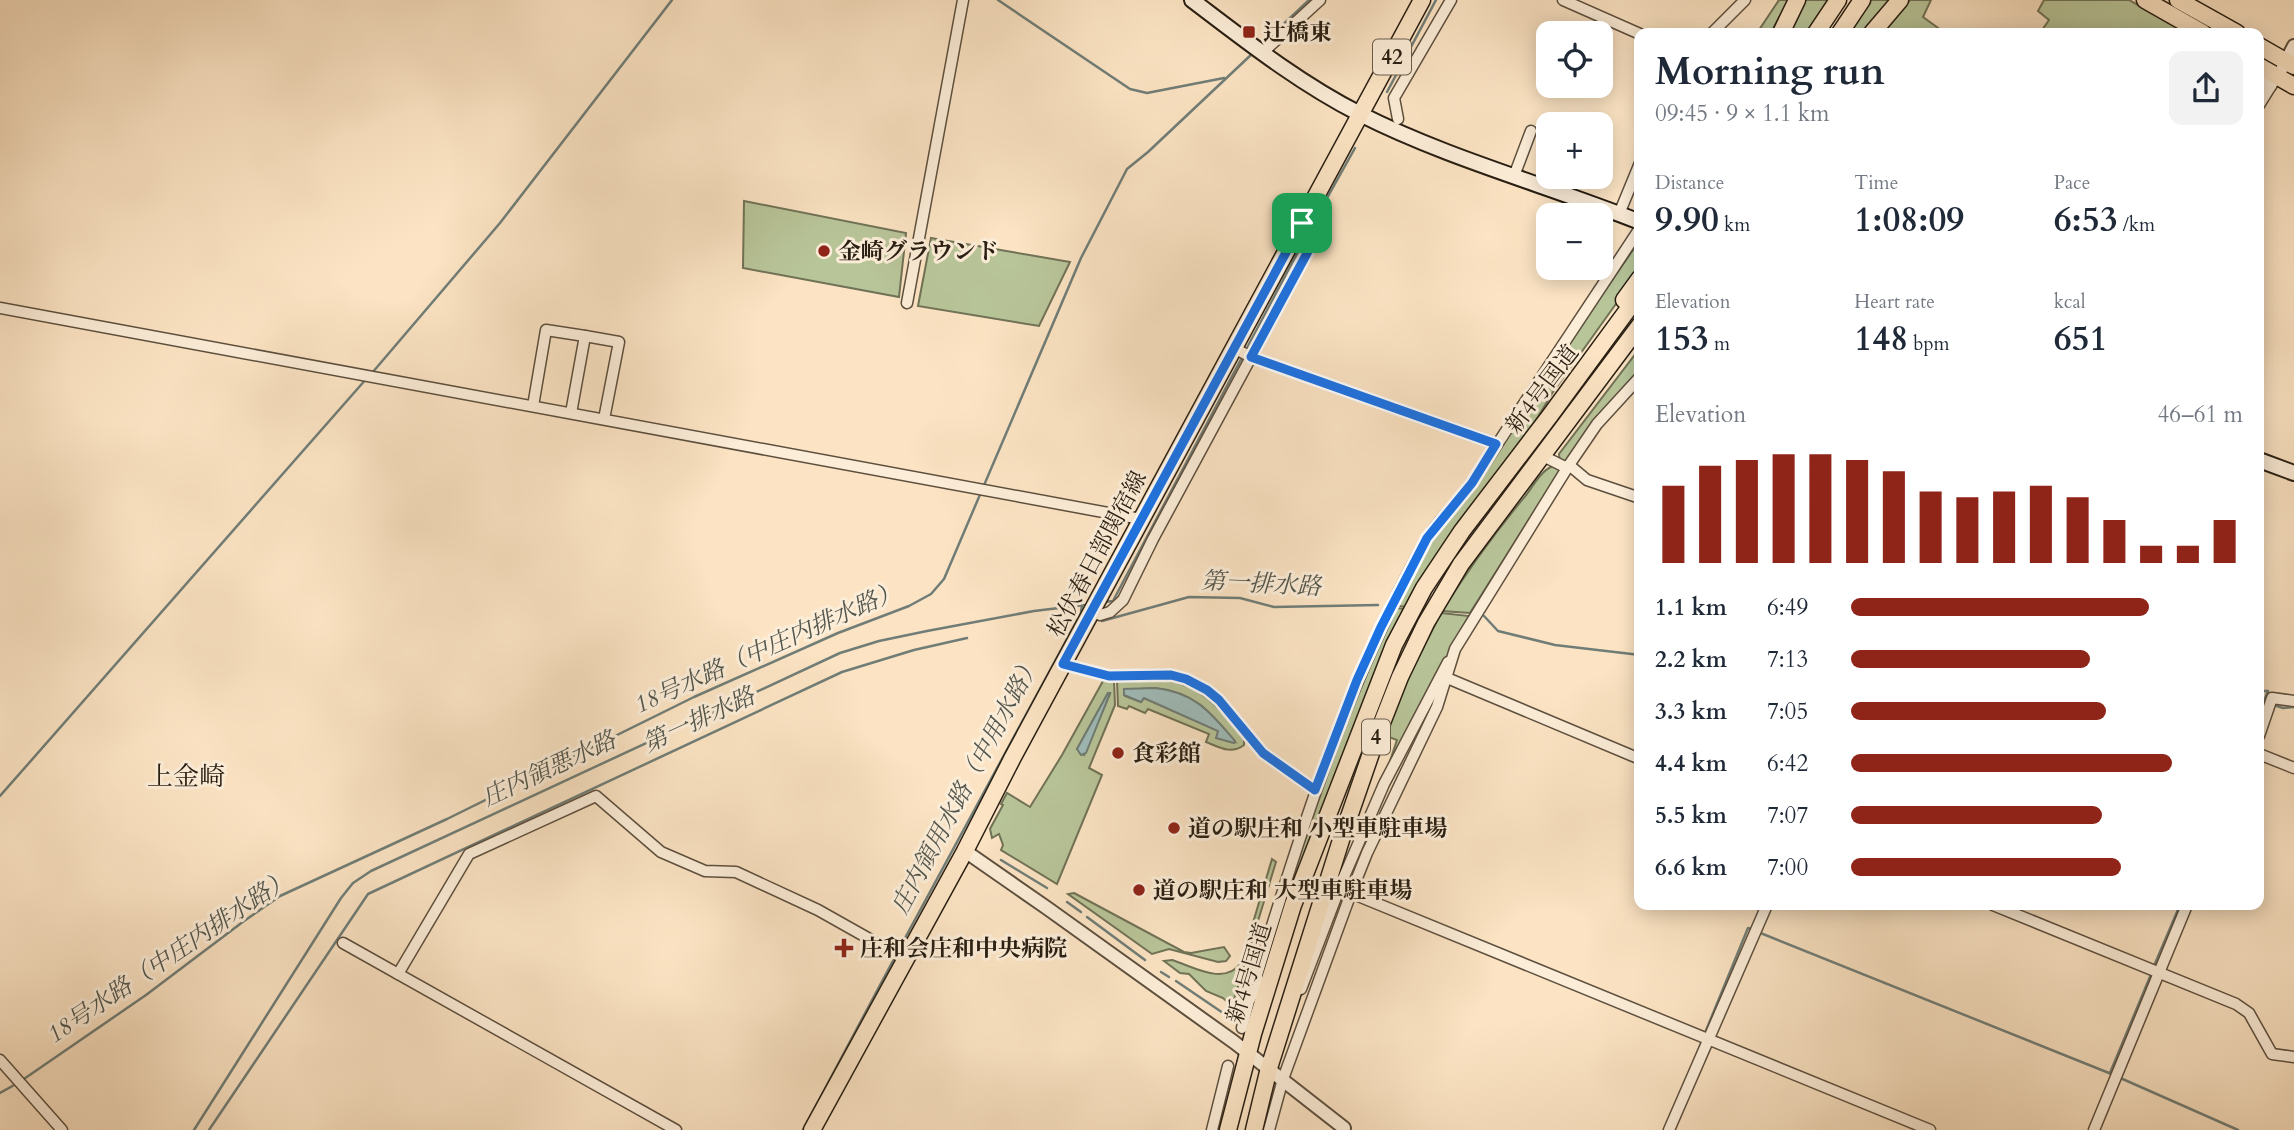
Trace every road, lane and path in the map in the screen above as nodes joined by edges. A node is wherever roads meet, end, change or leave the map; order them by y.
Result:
1 (963, 0) edge
2 (1192, 0) edge
3 (1320, 0) edge
4 (1422, 0) edge
5 (1451, 0) edge
6 (1563, 0) edge
7 (1745, 0) edge
8 (1797, 0) edge
9 (1838, 0) edge
10 (1862, 0) edge
11 (1900, 0) edge
12 (2145, 0) edge
13 (2178, 0) edge
14 (1717, 28) edge
15 (1783, 28) edge
16 (1819, 28) edge
17 (1843, 28) edge
18 (1876, 28) edge
19 (2194, 28) edge
20 (2228, 28) edge
21 (1634, 31) edge
22 (2294, 46) edge
23 (2264, 49) edge
24 (1262, 53) junction
25 (2290, 64) edge
26 (2264, 71) edge
27 (2264, 80) edge
28 (2274, 81) junction
29 (2294, 86) edge
30 (2264, 97) edge
31 (1361, 114) junction
32 (1398, 119) dead end
33 (1531, 131) dead end
34 (1514, 176) junction
35 (1634, 178) edge
36 (1619, 214) junction
37 (1634, 220) edge
38 (1634, 237) edge
39 (1634, 286) edge
40 (1634, 301) edge
41 (907, 303) dead end
42 (0, 308) edge
43 (1634, 333) edge
44 (585, 336) junction
45 (1243, 353) junction
46 (1634, 384) edge
47 (533, 406) junction
48 (571, 413) junction
49 (604, 419) junction
50 (1533, 439) junction
51 (1496, 444) junction
52 (1543, 456) junction
53 (2264, 462) edge
54 (1568, 466) junction
55 (2294, 473) edge
56 (1634, 496) edge
57 (1141, 519) junction
58 (1091, 611) junction
59 (1455, 649) junction
60 (1063, 664) junction
61 (1447, 678) junction
62 (2294, 701) edge
63 (2264, 721) edge
64 (1634, 756) edge
65 (2264, 756) edge
66 (2294, 768) edge
67 (1315, 790) junction
68 (965, 851) junction
69 (1351, 893) junction
70 (1765, 910) edge
71 (2005, 910) edge
72 (2185, 910) edge
73 (343, 943) dead end
74 (905, 959) junction
75 (2157, 971) junction
76 (398, 974) junction
77 (1261, 990) junction
78 (1284, 1020) junction
79 (1242, 1028) dead end
80 (1707, 1039) junction
81 (1248, 1053) junction
82 (2294, 1057) edge
83 (0, 1060) edge
84 (1228, 1066) dead end
85 (1269, 1068) junction
86 (1283, 1079) junction
87 (818, 1128) edge
88 (1345, 1129) edge
89 (62, 1130) edge
90 (676, 1130) edge
91 (1212, 1130) edge
92 (1228, 1130) edge
93 (1254, 1130) edge
94 (1269, 1130) edge
95 (1669, 1130) edge
96 (1930, 1130) edge
97 (2094, 1130) edge

1 - 41 street
2 - 24 main road
3 - 24 street
4 - 31 main road, 松伏春日部関宿線 / 42
5 - 32 street
6 - 21 street
7 - 14 street
8 - 15 main road
9 - 16 main road
10 - 17 main road
11 - 18 main road
12 - 19 main road
13 - 20 main road
22 - 25 street
23 - 25 main road
24 - 31 main road
25 - 28 street
26 - 28 main road
27 - 28 street
28 - 29 main road
28 - 30 street
31 - 34 main road
31 - 45 main road, 松伏春日部関宿線 / 42
33 - 34 street
34 - 36 main road
35 - 36 street
36 - 37 main road
38 - 51 street
39 - 50 main road
40 - 50 main road, 新4号国道 / 4
42 - 47 street
43 - 52 main road, 新4号国道 / 4
44 - 47 street
44 - 48 street
44 - 49 street
45 - 51 street
45 - 57 main road, 松伏春日部関宿線 / 42
45 - 58 street
46 - 54 street
47 - 48 street
48 - 49 street
49 - 57 street
50 - 77 main road, 新4号国道 / 4
51 - 67 street
52 - 54 street
52 - 78 main road, 新4号国道 / 4
53 - 55 main road
54 - 56 street
54 - 59 street
57 - 58 main road, 松伏春日部関宿線 / 42
58 - 60 main road, 松伏春日部関宿線 / 42
59 - 61 street
59 - 78 street
60 - 67 street
60 - 68 main road, 松伏春日部関宿線 / 42
61 - 64 street
61 - 69 street
62 - 63 street
65 - 66 street
67 - 77 street
68 - 74 main road, 松伏春日部関宿線 / 42
68 - 81 street
69 - 80 street
69 - 86 street
70 - 80 street
71 - 75 street
72 - 75 street
73 - 76 street
74 - 76 street
74 - 87 main road, 松伏春日部関宿線 / 42
75 - 82 street
75 - 97 street
76 - 90 street
77 - 79 street
77 - 81 main road, 新4号国道 / 4
78 - 85 main road, 新4号国道 / 4
80 - 95 street
80 - 96 street
81 - 85 street
81 - 92 main road, 新4号国道 / 4
83 - 89 street
84 - 91 street
85 - 86 street
85 - 93 main road, 新4号国道 / 4
86 - 88 street
86 - 94 street

